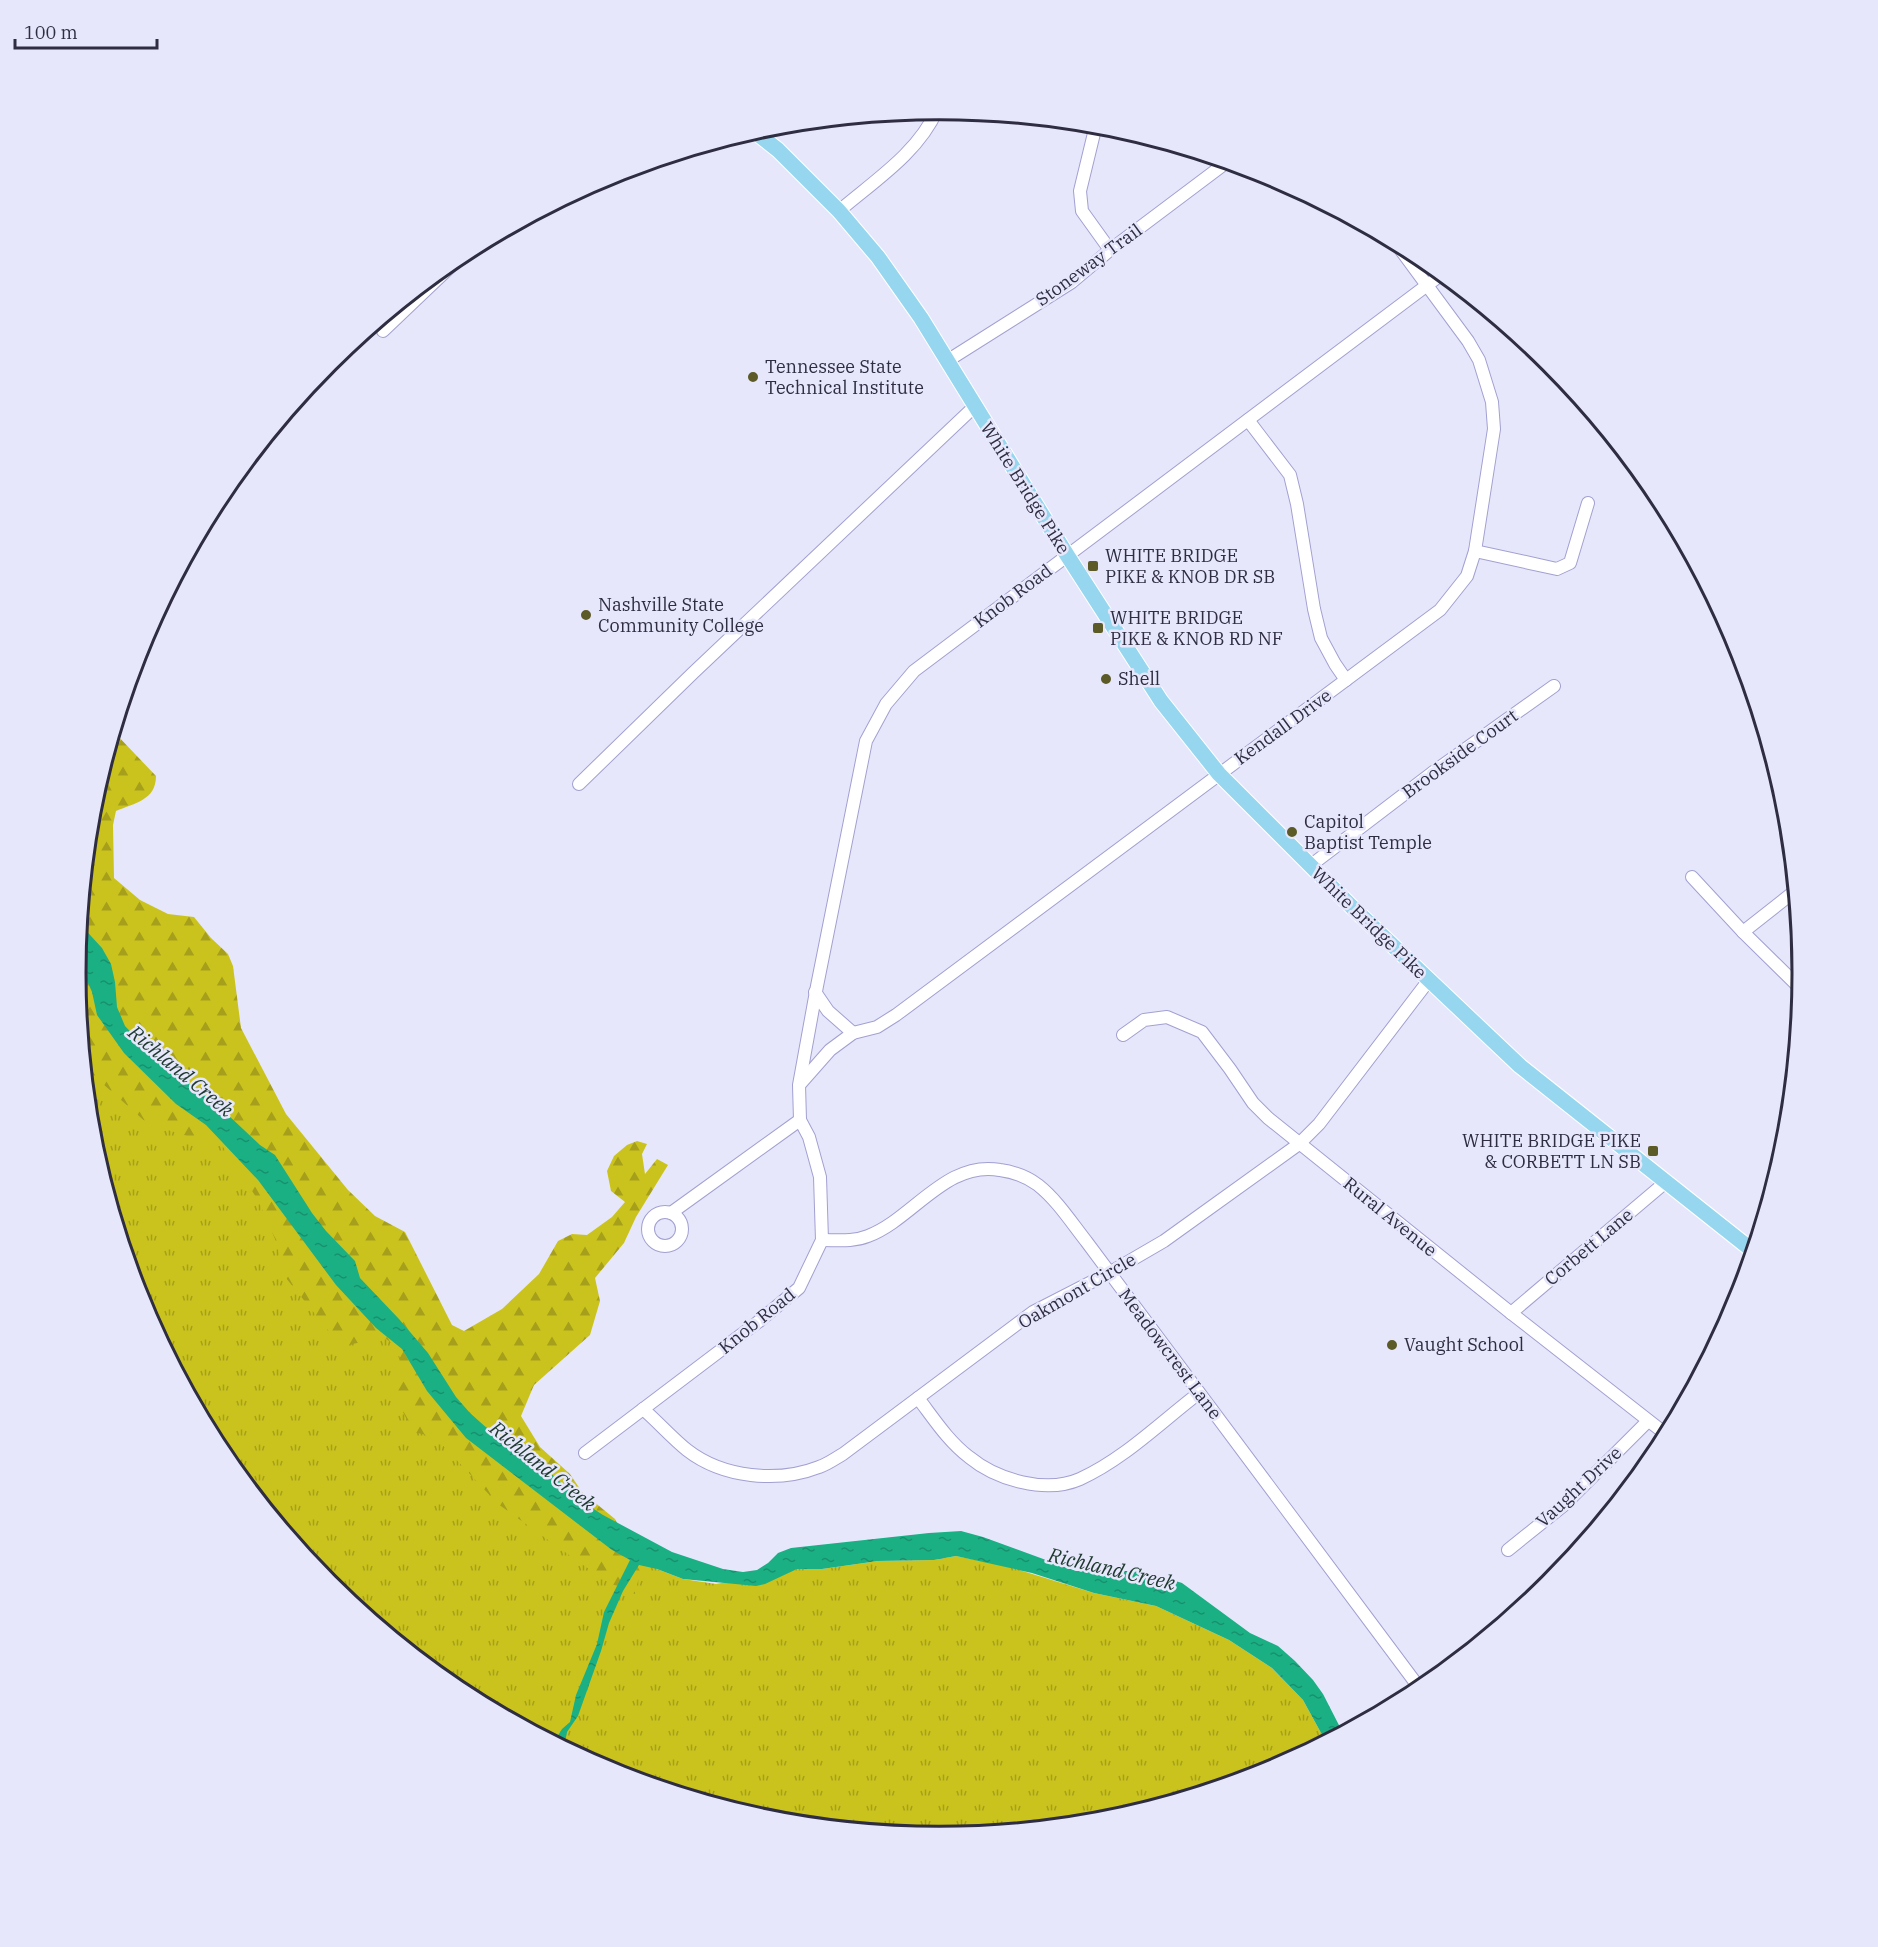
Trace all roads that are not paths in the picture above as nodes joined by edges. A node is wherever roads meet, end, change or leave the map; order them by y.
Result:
1 (932, 120) edge
2 (1094, 134) edge
3 (763, 138) edge
4 (1220, 168) edge
5 (839, 211) junction
6 (1110, 250) junction
7 (1408, 261) edge
8 (1435, 279) edge
9 (1426, 286) junction
10 (420, 295) edge
11 (383, 331) dead end
12 (947, 361) junction
13 (974, 407) junction
14 (1248, 420) junction
15 (1588, 503) dead end
16 (1475, 551) junction
17 (1067, 555) junction
18 (1346, 680) junction
19 (1554, 686) dead end
20 (1219, 774) junction
21 (579, 784) dead end
22 (1310, 866) junction
23 (1692, 877) dead end
24 (1789, 896) edge
25 (1743, 932) junction
26 (1429, 980) junction
27 (1792, 980) edge
28 (815, 992) junction
29 (853, 1033) junction
30 (1123, 1035) dead end
31 (799, 1084) junction
32 (800, 1120) junction
33 (1299, 1144) junction
34 (1667, 1180) junction
35 (671, 1213) dead end
36 (822, 1240) junction
37 (1747, 1246) edge
38 (1109, 1274) junction
39 (1511, 1313) junction
40 (1198, 1393) junction
41 (918, 1398) junction
42 (644, 1409) junction
43 (1648, 1421) junction
44 (1660, 1430) edge
45 (585, 1453) dead end
46 (1508, 1550) dead end
47 (1415, 1682) edge

1 - 5 street
2 - 6 street
3 - 5 main road, White Bridge Pike
4 - 6 street, Stoneway Trail
5 - 12 main road, White Bridge Pike
6 - 12 street, Stoneway Trail
7 - 9 street, Kendall Drive
8 - 9 street, Knob Road
9 - 14 street, Knob Road
9 - 16 street, Kendall Drive
10 - 11 street
12 - 13 main road, White Bridge Pike
13 - 17 main road, White Bridge Pike
13 - 21 street
14 - 17 street, Knob Road
14 - 18 street
15 - 16 street
16 - 18 street, Kendall Drive
17 - 20 main road, White Bridge Pike
17 - 28 street, Knob Road
18 - 20 street, Kendall Drive
19 - 22 street, Brookside Court
20 - 22 main road, White Bridge Pike
20 - 29 street, Kendall Drive
22 - 26 main road, White Bridge Pike
23 - 25 street
24 - 25 street
25 - 27 street
26 - 33 street, Oakmont Circle
26 - 34 main road, White Bridge Pike
28 - 29 street
28 - 31 street, Knob Road
29 - 31 street, Kendall Drive
30 - 33 street, Rural Avenue
31 - 32 street, Knob Road
32 - 35 street
32 - 36 street, Knob Road
33 - 38 street, Oakmont Circle
33 - 39 street, Rural Avenue
34 - 37 main road, White Bridge Pike
34 - 39 street, Corbett Lane
36 - 38 street, Meadowcrest Lane
36 - 42 street, Knob Road
38 - 40 street, Meadowcrest Lane
38 - 41 street, Oakmont Circle
39 - 43 street, Rural Avenue
40 - 41 street
40 - 47 street, Meadowcrest Lane
41 - 42 street, Oakmont Circle
42 - 45 street, Knob Road
43 - 44 street, Rural Avenue
43 - 46 street, Vaught Drive

